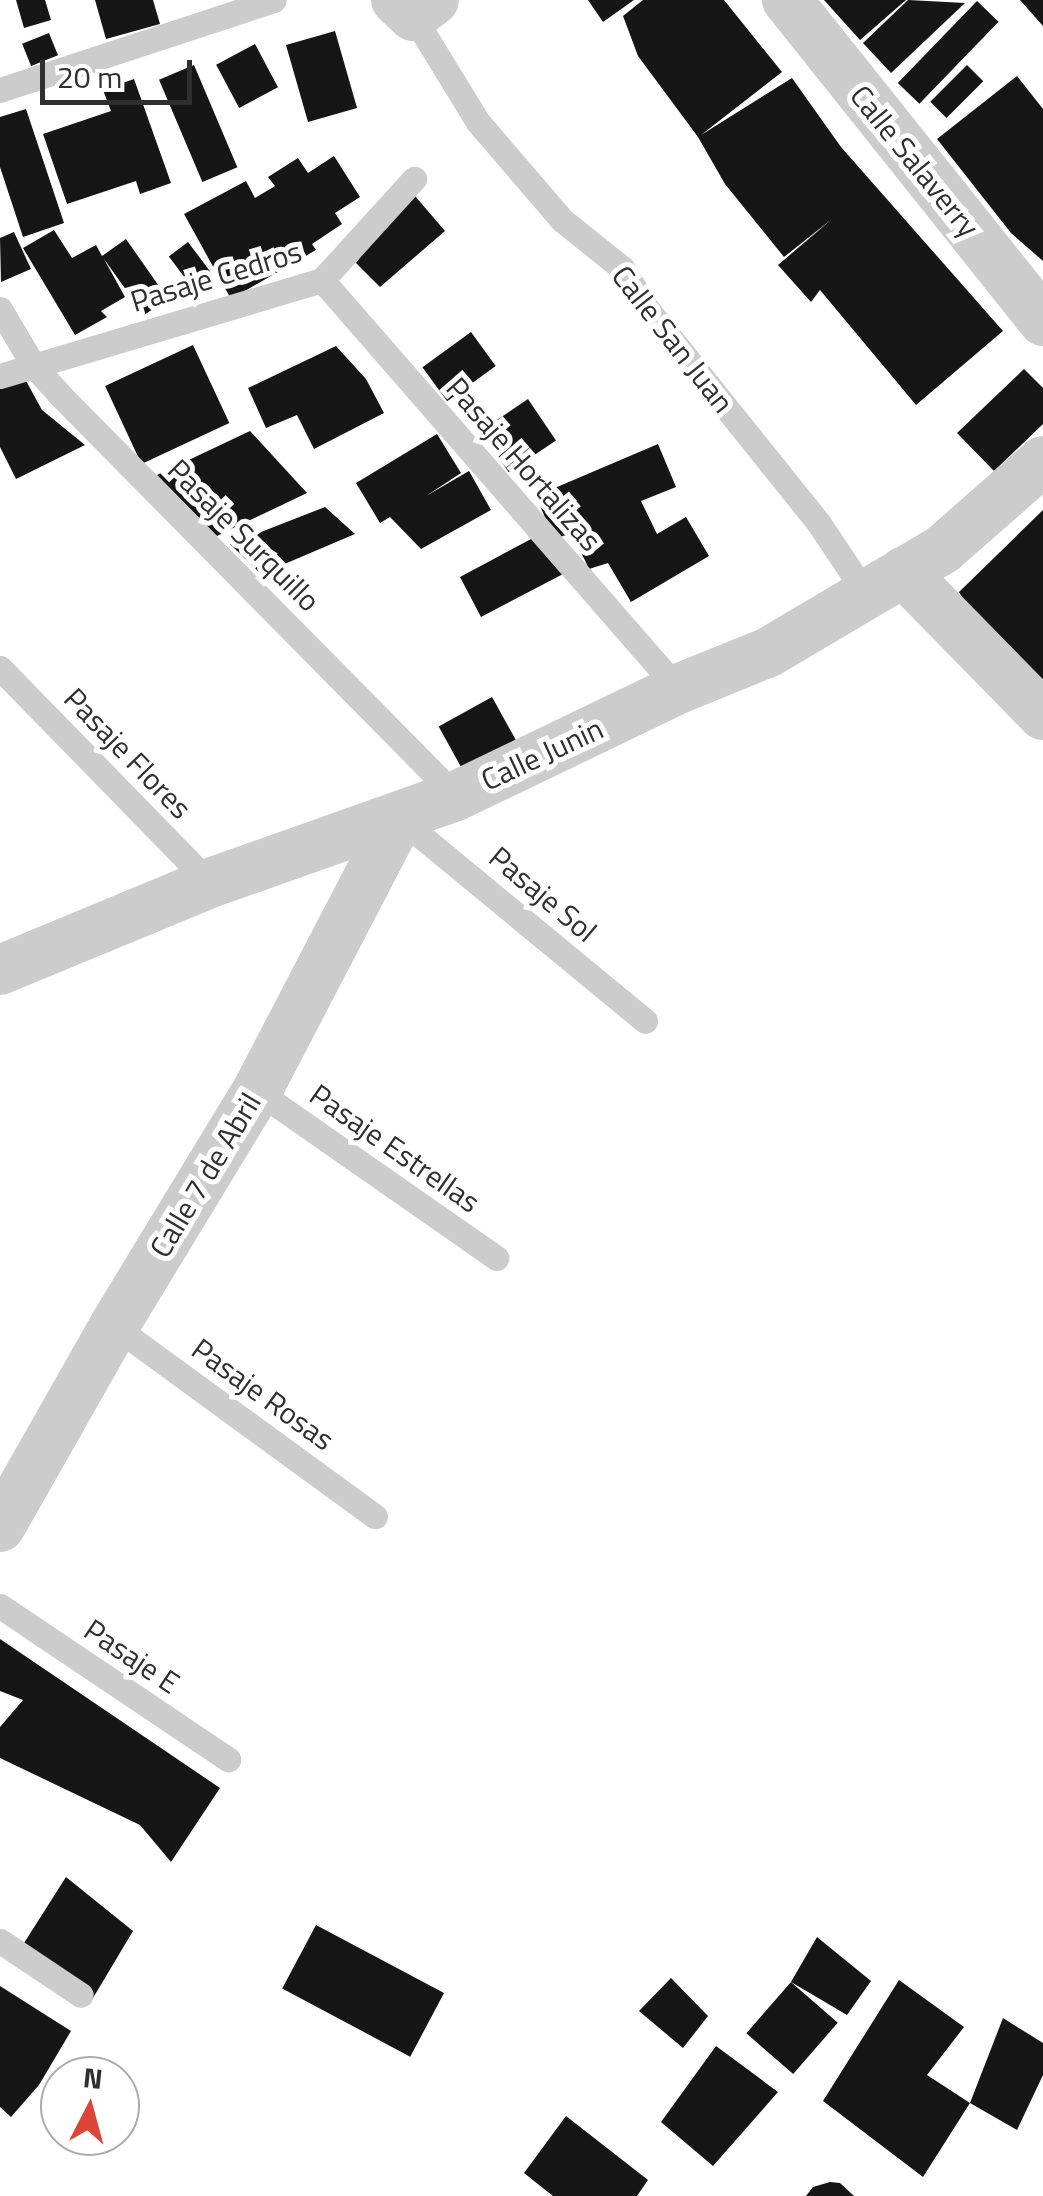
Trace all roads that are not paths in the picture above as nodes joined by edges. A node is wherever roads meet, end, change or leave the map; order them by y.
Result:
1 (274, 0) edge
2 (787, 0) edge
3 (414, 5) edge
4 (0, 90) edge
5 (414, 179) dead end
6 (322, 280) junction
7 (0, 309) edge
8 (1043, 321) edge
9 (33, 365) junction
10 (0, 376) edge
11 (1043, 461) edge
12 (884, 583) junction
13 (0, 668) edge
14 (678, 690) junction
15 (1043, 716) edge
16 (456, 796) junction
17 (399, 818) junction
18 (210, 883) junction
19 (0, 970) edge
20 (645, 1021) dead end
21 (257, 1091) junction
22 (496, 1258) dead end
23 (114, 1326) junction
24 (375, 1516) dead end
25 (0, 1527) edge
26 (0, 1606) edge
27 (228, 1760) dead end
28 (0, 1941) edge
29 (81, 1995) dead end

1 - 4 lane
2 - 8 street, Calle Salaverry
3 - 12 lane, Calle San Juan
5 - 6 lane, Pasaje Cedros
6 - 9 lane, Pasaje Cedros
6 - 14 lane, Pasaje Hortalizas
7 - 9 lane, Pasaje Surquillo
9 - 10 lane, Pasaje Cedros
9 - 16 lane, Pasaje Surquillo
11 - 12 street, Calle Junin
12 - 14 street, Calle Junin
12 - 15 street, Calle San Juan
13 - 18 lane, Pasaje Flores
14 - 16 street, Calle Junin
16 - 17 street, Calle Junin
17 - 18 street, Calle Junin
17 - 20 lane, Pasaje Sol
17 - 21 street, Calle 7 de Abril
18 - 19 street, Calle Junin
21 - 22 lane, Pasaje Estrellas
21 - 23 street, Calle 7 de Abril
23 - 24 lane, Pasaje Rosas
23 - 25 street, Calle 7 de Abril
26 - 27 lane, Pasaje E
28 - 29 lane

